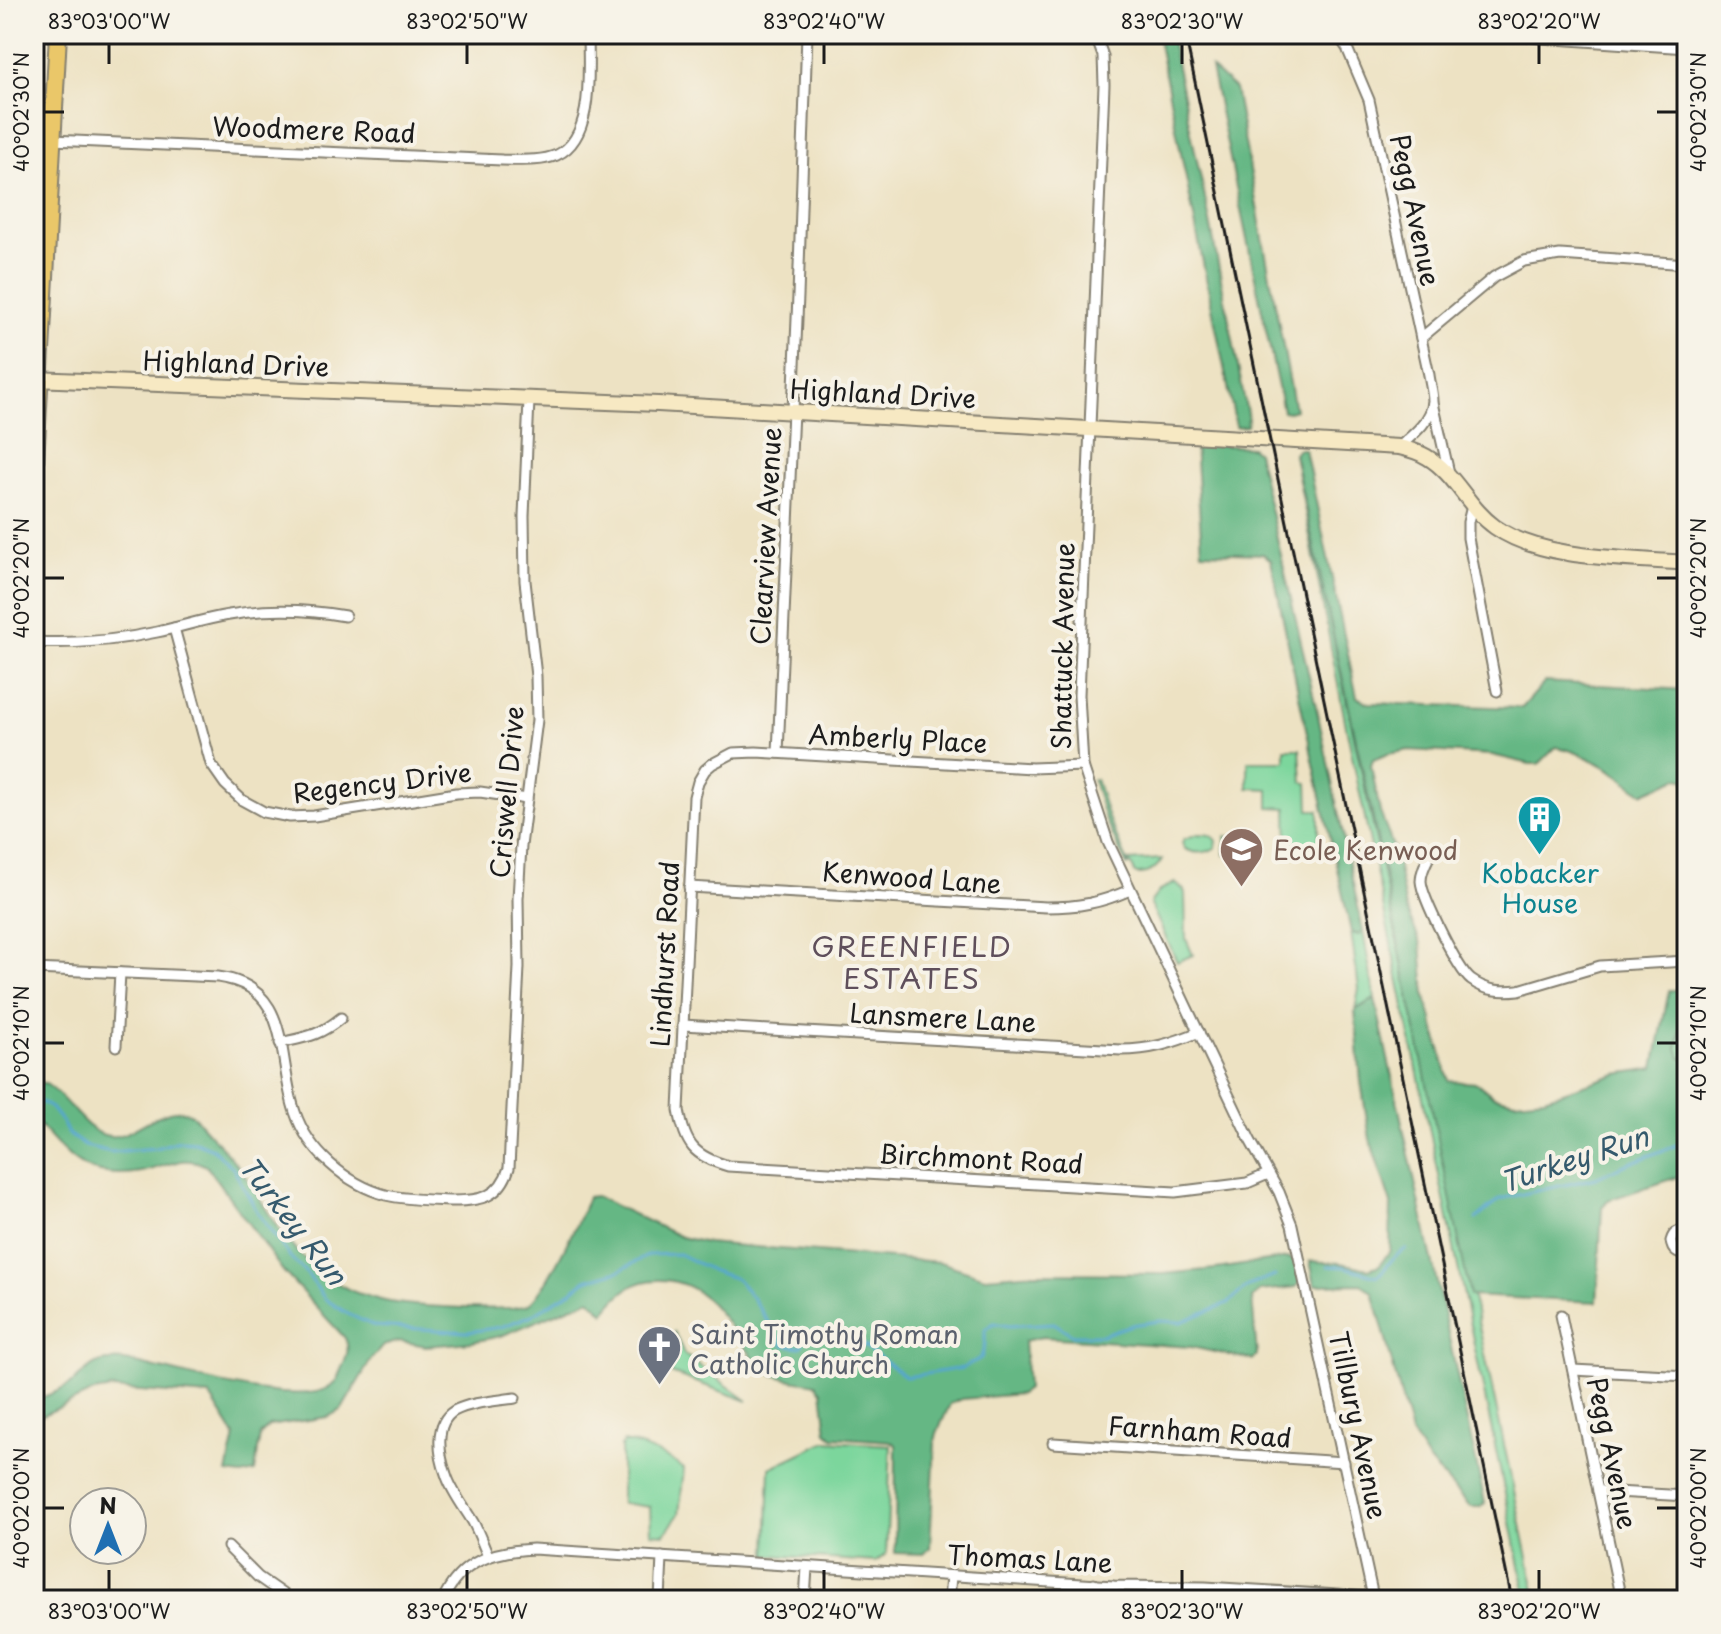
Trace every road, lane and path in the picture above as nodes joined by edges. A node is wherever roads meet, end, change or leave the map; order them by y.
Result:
1 (58, 34) edge
2 (588, 34) edge
3 (807, 34) edge
4 (1095, 34) edge
5 (1337, 34) edge
6 (1518, 34) edge
7 (1687, 48) edge
8 (52, 140) junction
9 (1687, 264) edge
10 (1421, 338) junction
11 (37, 379) edge
12 (529, 400) junction
13 (1433, 403) junction
14 (792, 412) junction
15 (1090, 429) junction
16 (1399, 447) junction
17 (1450, 477) junction
18 (34, 482) edge
19 (1472, 506) junction
20 (1687, 563) edge
21 (345, 616) dead end
22 (174, 628) junction
23 (34, 642) edge
24 (1497, 691) dead end
25 (778, 753) junction
26 (712, 764) joint
27 (1083, 766) junction
28 (527, 799) junction
29 (1432, 851) dead end
30 (689, 887) junction
31 (1130, 890) junction
32 (1687, 961) edge
33 (34, 969) edge
34 (120, 973) junction
35 (341, 1018) dead end
36 (683, 1025) junction
37 (1199, 1032) junction
38 (280, 1043) junction
39 (116, 1046) dead end
40 (693, 1149) joint
41 (1268, 1174) junction
42 (1687, 1231) edge
43 (1687, 1254) edge
44 (1301, 1261) joint
45 (1561, 1315) dead end
46 (1573, 1370) junction
47 (1687, 1376) edge
48 (515, 1398) dead end
49 (1053, 1443) dead end
50 (1344, 1462) junction
51 (1598, 1491) junction
52 (1687, 1496) edge
53 (228, 1547) dead end
54 (488, 1556) junction
55 (662, 1557) junction
56 (807, 1567) junction
57 (951, 1576) junction
58 (1094, 1584) junction
59 (1243, 1595) edge
60 (1373, 1597) junction
61 (291, 1600) edge
62 (443, 1600) edge
63 (660, 1600) edge
64 (805, 1600) edge
65 (949, 1600) edge
66 (1093, 1600) edge
67 (1398, 1600) edge
68 (1420, 1600) edge
69 (1621, 1600) edge

1 - 8 main road
2 - 8 street, Woodmere Road
3 - 14 street, Clearview Avenue
4 - 15 street, Shattuck Avenue
5 - 10 street, Pegg Avenue
6 - 7 street
8 - 11 main road
9 - 10 street
10 - 13 street, Pegg Avenue
11 - 12 street, Highland Drive
11 - 18 main road
12 - 14 street, Highland Drive
12 - 28 street, Criswell Drive
13 - 16 street
13 - 17 street, Pegg Avenue
14 - 15 street, Highland Drive
14 - 25 street, Clearview Avenue
15 - 16 street, Highland Drive
15 - 27 street, Shattuck Avenue
16 - 17 street, Highland Drive
17 - 19 street, Highland Drive
19 - 20 street, Highland Drive
19 - 24 street
21 - 22 street
22 - 23 street
22 - 28 street, Regency Drive
25 - 26 street, Amberly Place
25 - 27 street, Amberly Place
26 - 30 street, Lindhurst Road
27 - 31 street, Shattuck Avenue
28 - 38 street, Criswell Drive
29 - 32 street
30 - 31 street, Kenwood Lane
30 - 36 street, Lindhurst Road
31 - 37 street, Shattuck Avenue
33 - 34 street
34 - 38 street
34 - 39 street
35 - 38 street
36 - 37 street, Lansmere Lane
36 - 40 street, Lindhurst Road
37 - 41 street, Shattuck Avenue
40 - 41 street, Birchmont Road
41 - 44 street, Shattuck Avenue
42 - 43 street
44 - 50 street, Tillbury Avenue
45 - 46 street, Pegg Avenue
46 - 47 street
46 - 51 street, Pegg Avenue
48 - 54 street
49 - 50 street, Farnham Road
50 - 60 street, Tillbury Avenue
51 - 52 street
51 - 69 street, Pegg Avenue
53 - 61 street
54 - 55 street, Thomas Lane
54 - 62 street
55 - 56 street, Thomas Lane
55 - 63 street
56 - 57 street, Thomas Lane
56 - 64 street
57 - 58 street, Thomas Lane
57 - 65 street
58 - 59 street, Thomas Lane
58 - 66 street
59 - 60 street, Thomas Lane
60 - 67 street, Thomas Lane
67 - 68 street, Thomas Lane

